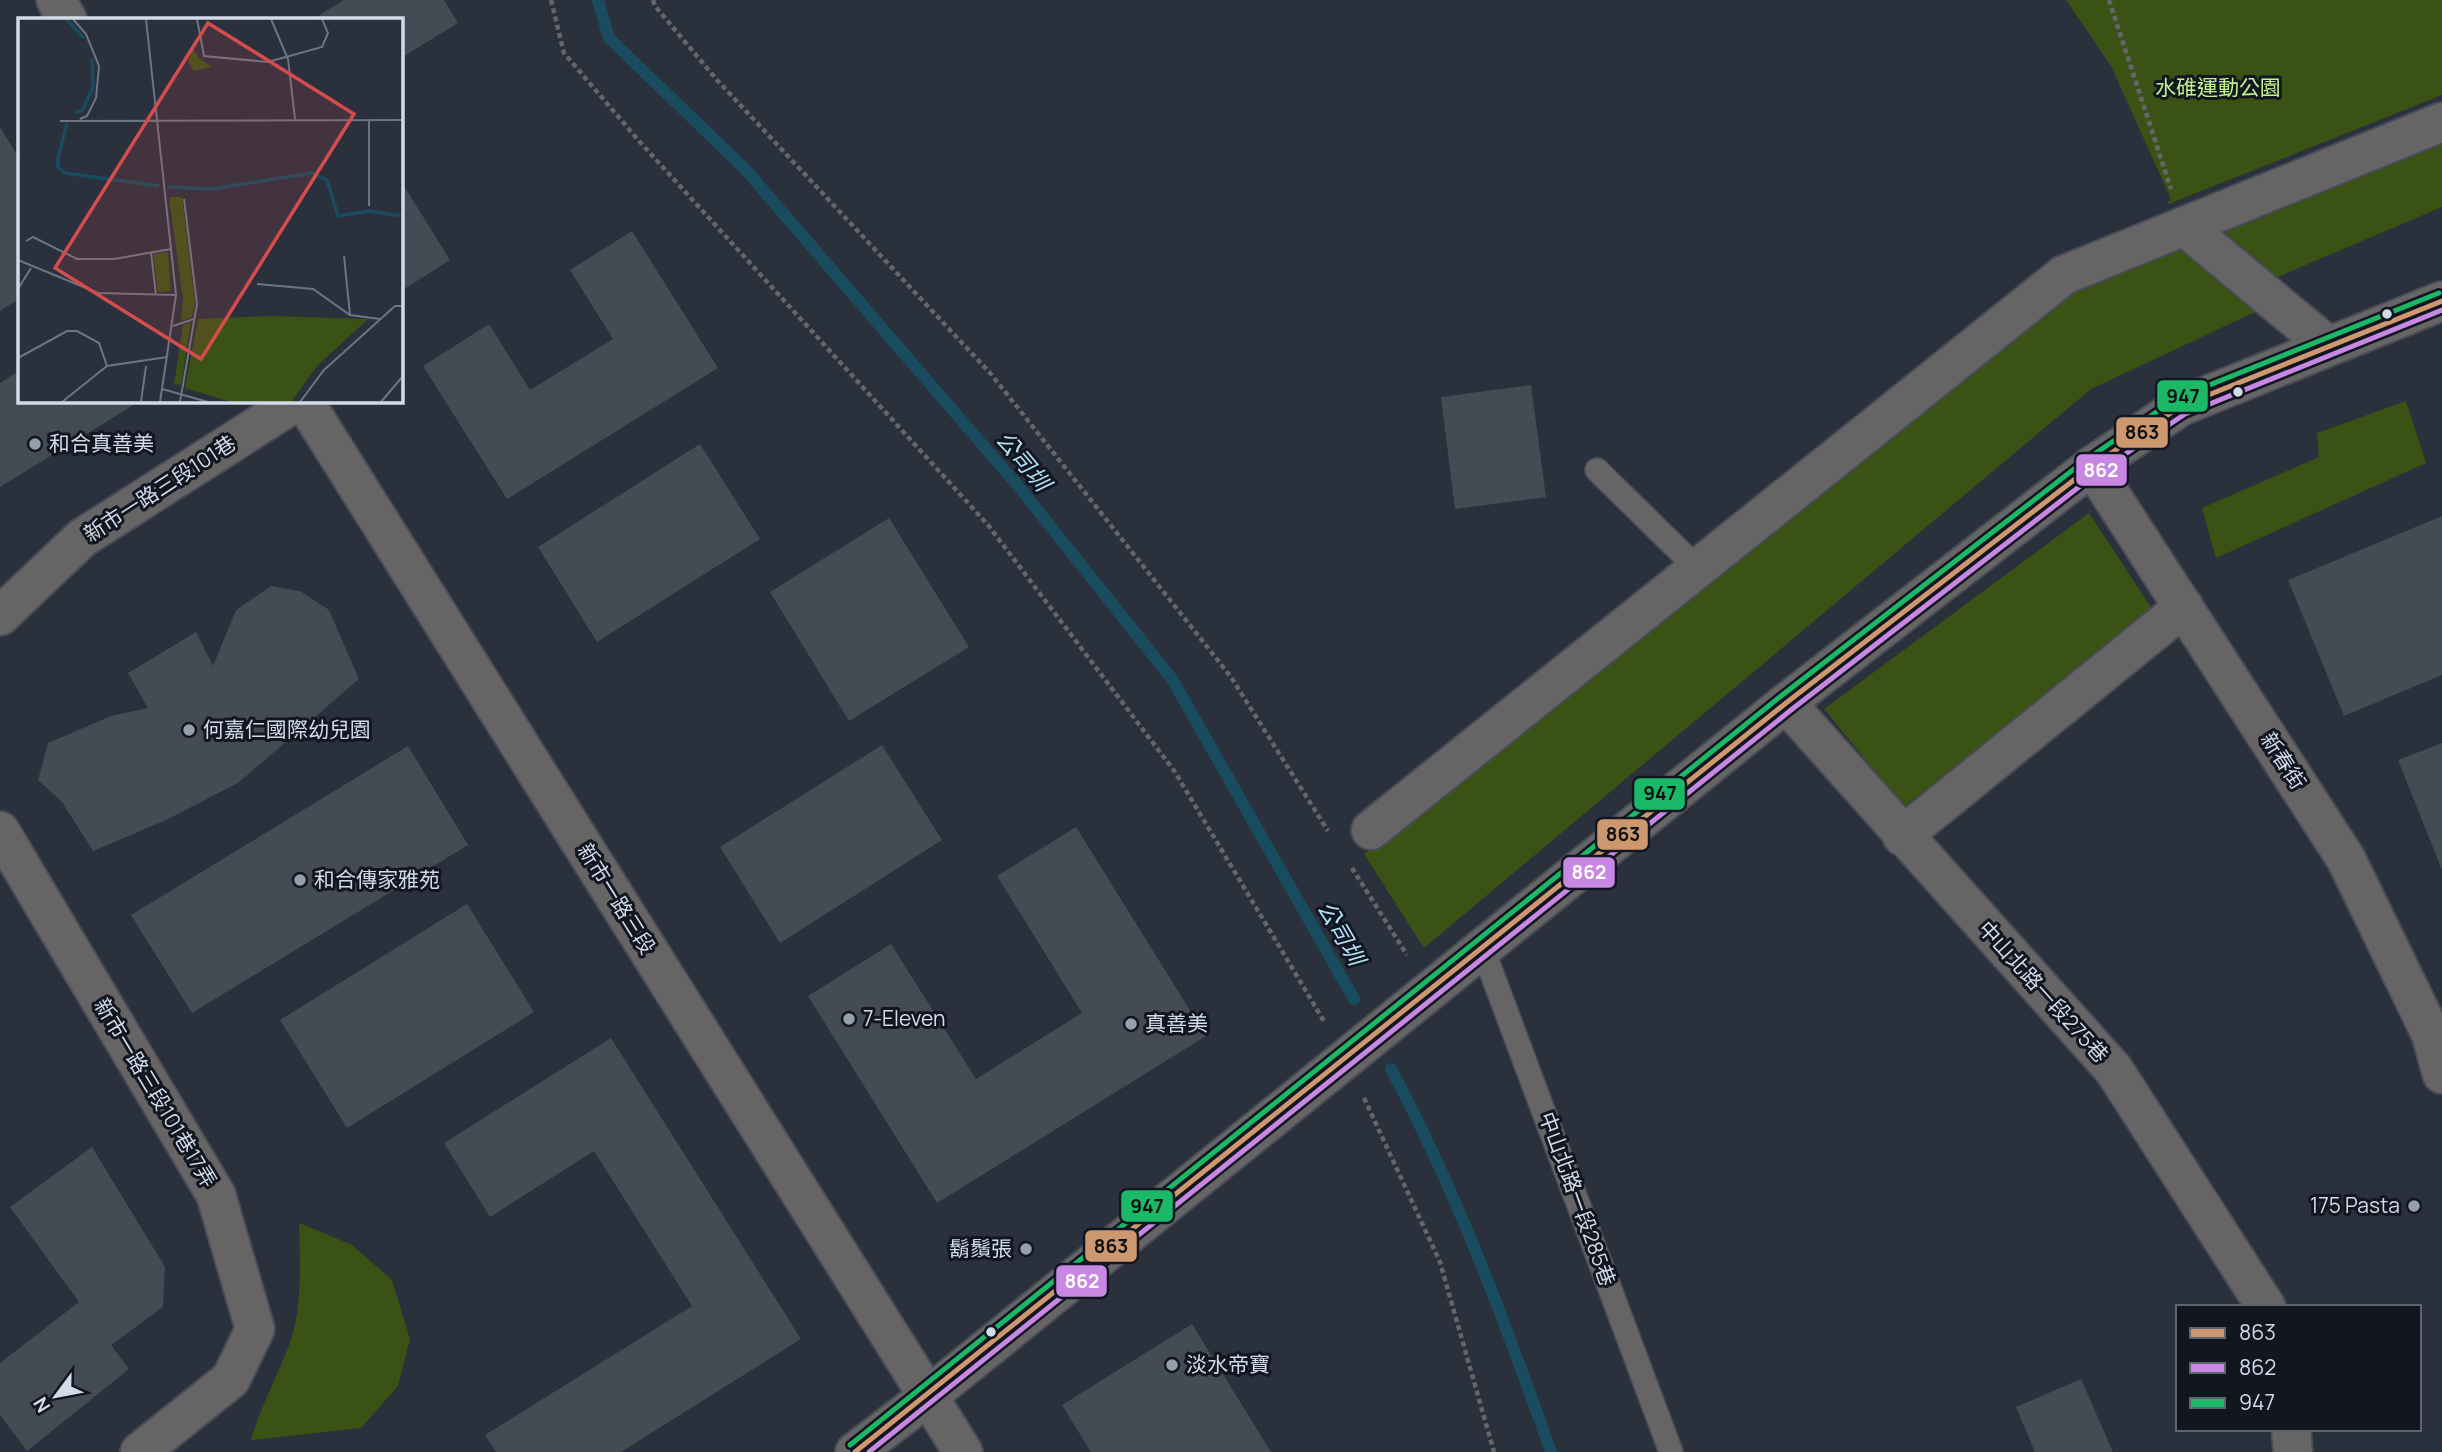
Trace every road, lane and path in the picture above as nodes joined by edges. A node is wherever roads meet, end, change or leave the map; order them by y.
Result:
1 (55, 0) edge
2 (551, 0) edge
3 (653, 0) edge
4 (2109, 0) edge
5 (67, 18) edge
6 (2442, 122) edge
7 (2184, 226) junction
8 (2442, 301) edge
9 (2328, 346) junction
10 (295, 402) edge
11 (305, 402) edge
12 (2092, 466) junction
13 (1597, 470) dead end
14 (1697, 568) junction
15 (2184, 607) junction
16 (0, 616) edge
17 (1786, 702) junction
18 (1371, 830) dead end
19 (0, 831) edge
20 (1902, 836) junction
21 (1333, 839) dead end
22 (1348, 862) dead end
23 (1482, 947) junction
24 (1429, 990) junction
25 (1345, 1056) junction
26 (2442, 1074) edge
27 (2265, 1305) edge
28 (927, 1397) junction
29 (2291, 1431) edge
30 (140, 1452) edge
31 (855, 1452) edge
32 (963, 1452) edge
33 (1494, 1452) edge
34 (1671, 1452) edge
35 (2293, 1452) edge

1 - 5 street
2 - 25 path
3 - 21 path
4 - 7 path
6 - 7 street
7 - 9 street
7 - 14 street
8 - 9 street
9 - 12 street
10 - 16 street, 新市一路三段101巷
11 - 28 street, 新市一路三段
12 - 15 street, 新春街
12 - 17 street
13 - 14 lane
14 - 18 street
15 - 20 street
15 - 26 street, 新春街
17 - 20 street, 中山北路一段275巷
17 - 23 street
19 - 30 street, 新市一路三段101巷17弄
20 - 27 street, 中山北路一段275巷
22 - 24 path
23 - 24 street
23 - 34 lane, 中山北路一段285巷
24 - 25 street
25 - 28 street
25 - 33 path
28 - 31 street
28 - 32 street, 新市一路三段
29 - 35 street

